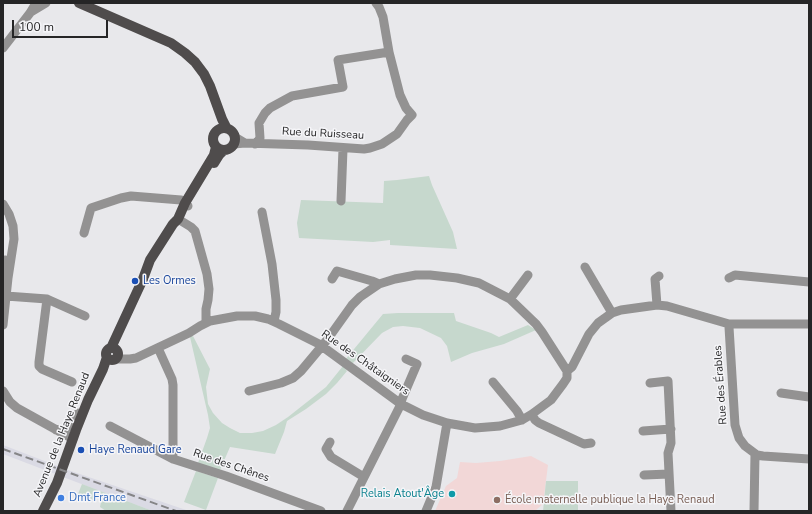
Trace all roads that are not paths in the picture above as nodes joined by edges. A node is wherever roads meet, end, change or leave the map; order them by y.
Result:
1 (36, 3) edge
2 (46, 3) edge
3 (79, 3) edge
4 (376, 3) edge
5 (30, 13) junction
6 (3, 48) edge
7 (389, 52) junction
8 (222, 128) junction
9 (234, 141) junction
10 (256, 144) junction
11 (220, 148) junction
12 (343, 148) junction
13 (341, 201) dead end
14 (3, 204) edge
15 (187, 204) junction
16 (262, 212) dead end
17 (179, 219) junction
18 (84, 233) dead end
19 (6, 260) edge
20 (585, 266) dead end
21 (528, 275) dead end
22 (5, 276) edge
23 (659, 276) dead end
24 (729, 278) dead end
25 (332, 279) dead end
26 (809, 282) edge
27 (379, 284) junction
28 (6, 296) junction
29 (47, 298) junction
30 (510, 299) junction
31 (657, 305) junction
32 (4, 306) edge
33 (612, 313) junction
34 (85, 316) dead end
35 (274, 321) junction
36 (206, 322) junction
37 (729, 324) junction
38 (809, 324) edge
39 (3, 325) edge
40 (322, 346) junction
41 (158, 348) junction
42 (115, 355) junction
43 (406, 359) dead end
44 (567, 371) junction
45 (72, 382) dead end
46 (493, 382) dead end
47 (650, 383) dead end
48 (3, 391) edge
49 (249, 391) dead end
50 (781, 394) dead end
51 (809, 397) edge
52 (88, 400) junction
53 (3, 403) edge
54 (402, 404) junction
55 (17, 408) junction
56 (532, 414) junction
57 (522, 420) junction
58 (447, 423) junction
59 (110, 426) dead end
60 (671, 429) junction
61 (56, 430) junction
62 (643, 431) dead end
63 (72, 439) junction
64 (330, 442) dead end
65 (591, 443) dead end
66 (755, 454) junction
67 (173, 459) junction
68 (809, 459) edge
69 (669, 474) junction
70 (644, 475) dead end
71 (364, 477) junction
72 (428, 510) edge
73 (43, 511) edge
74 (321, 511) edge
75 (347, 511) edge
76 (671, 511) edge
77 (754, 511) edge

1 - 5 street
2 - 5 street
3 - 8 main road
4 - 7 street
5 - 6 street
7 - 10 street
7 - 12 street, Rue du Ruisseau
8 - 9 main road
8 - 11 main road
9 - 10 street, Rue du Ruisseau
9 - 11 main road
10 - 12 street, Rue du Ruisseau
11 - 15 main road, Avenue de la Haye Renaud
12 - 13 street
14 - 19 street
15 - 17 main road, Avenue de la Haye Renaud
15 - 18 street
16 - 35 street
17 - 36 street
17 - 42 main road, Avenue de la Haye Renaud
19 - 22 street
20 - 33 street
21 - 30 street
22 - 28 street
23 - 31 street
24 - 26 street
25 - 27 street
27 - 30 street
27 - 40 street
28 - 29 street
28 - 32 street
29 - 34 street
29 - 45 street
30 - 44 street
31 - 33 street, Rue des Châtaigniers
31 - 37 street, Rue des Châtaigniers
32 - 39 street
33 - 44 street, Rue des Châtaigniers
35 - 36 street, Rue des Châtaigniers
35 - 40 street, Rue des Châtaigniers
36 - 41 street, Rue des Châtaigniers
37 - 38 street, Rue des Châtaigniers
37 - 66 street, Rue des Érables
40 - 49 street
40 - 54 street, Rue des Châtaigniers
41 - 42 street, Rue des Châtaigniers
41 - 67 street
42 - 52 main road, Avenue de la Haye Renaud
43 - 54 street
44 - 56 street, Rue des Châtaigniers
46 - 57 street
47 - 60 street
48 - 55 street
50 - 51 street
52 - 61 street
52 - 63 main road, Avenue de la Haye Renaud
53 - 55 street
54 - 58 street, Rue des Châtaigniers
54 - 71 street
55 - 61 street
56 - 57 street, Rue des Châtaigniers
56 - 65 street
57 - 58 street, Rue des Châtaigniers
58 - 72 street
59 - 67 street, Rue des Chênes
60 - 62 street
60 - 69 street
61 - 63 street
63 - 73 main road, Avenue de la Haye Renaud
64 - 71 street
66 - 68 street
66 - 77 street
67 - 74 street, Rue des Chênes
69 - 70 street
69 - 76 street
71 - 75 street

